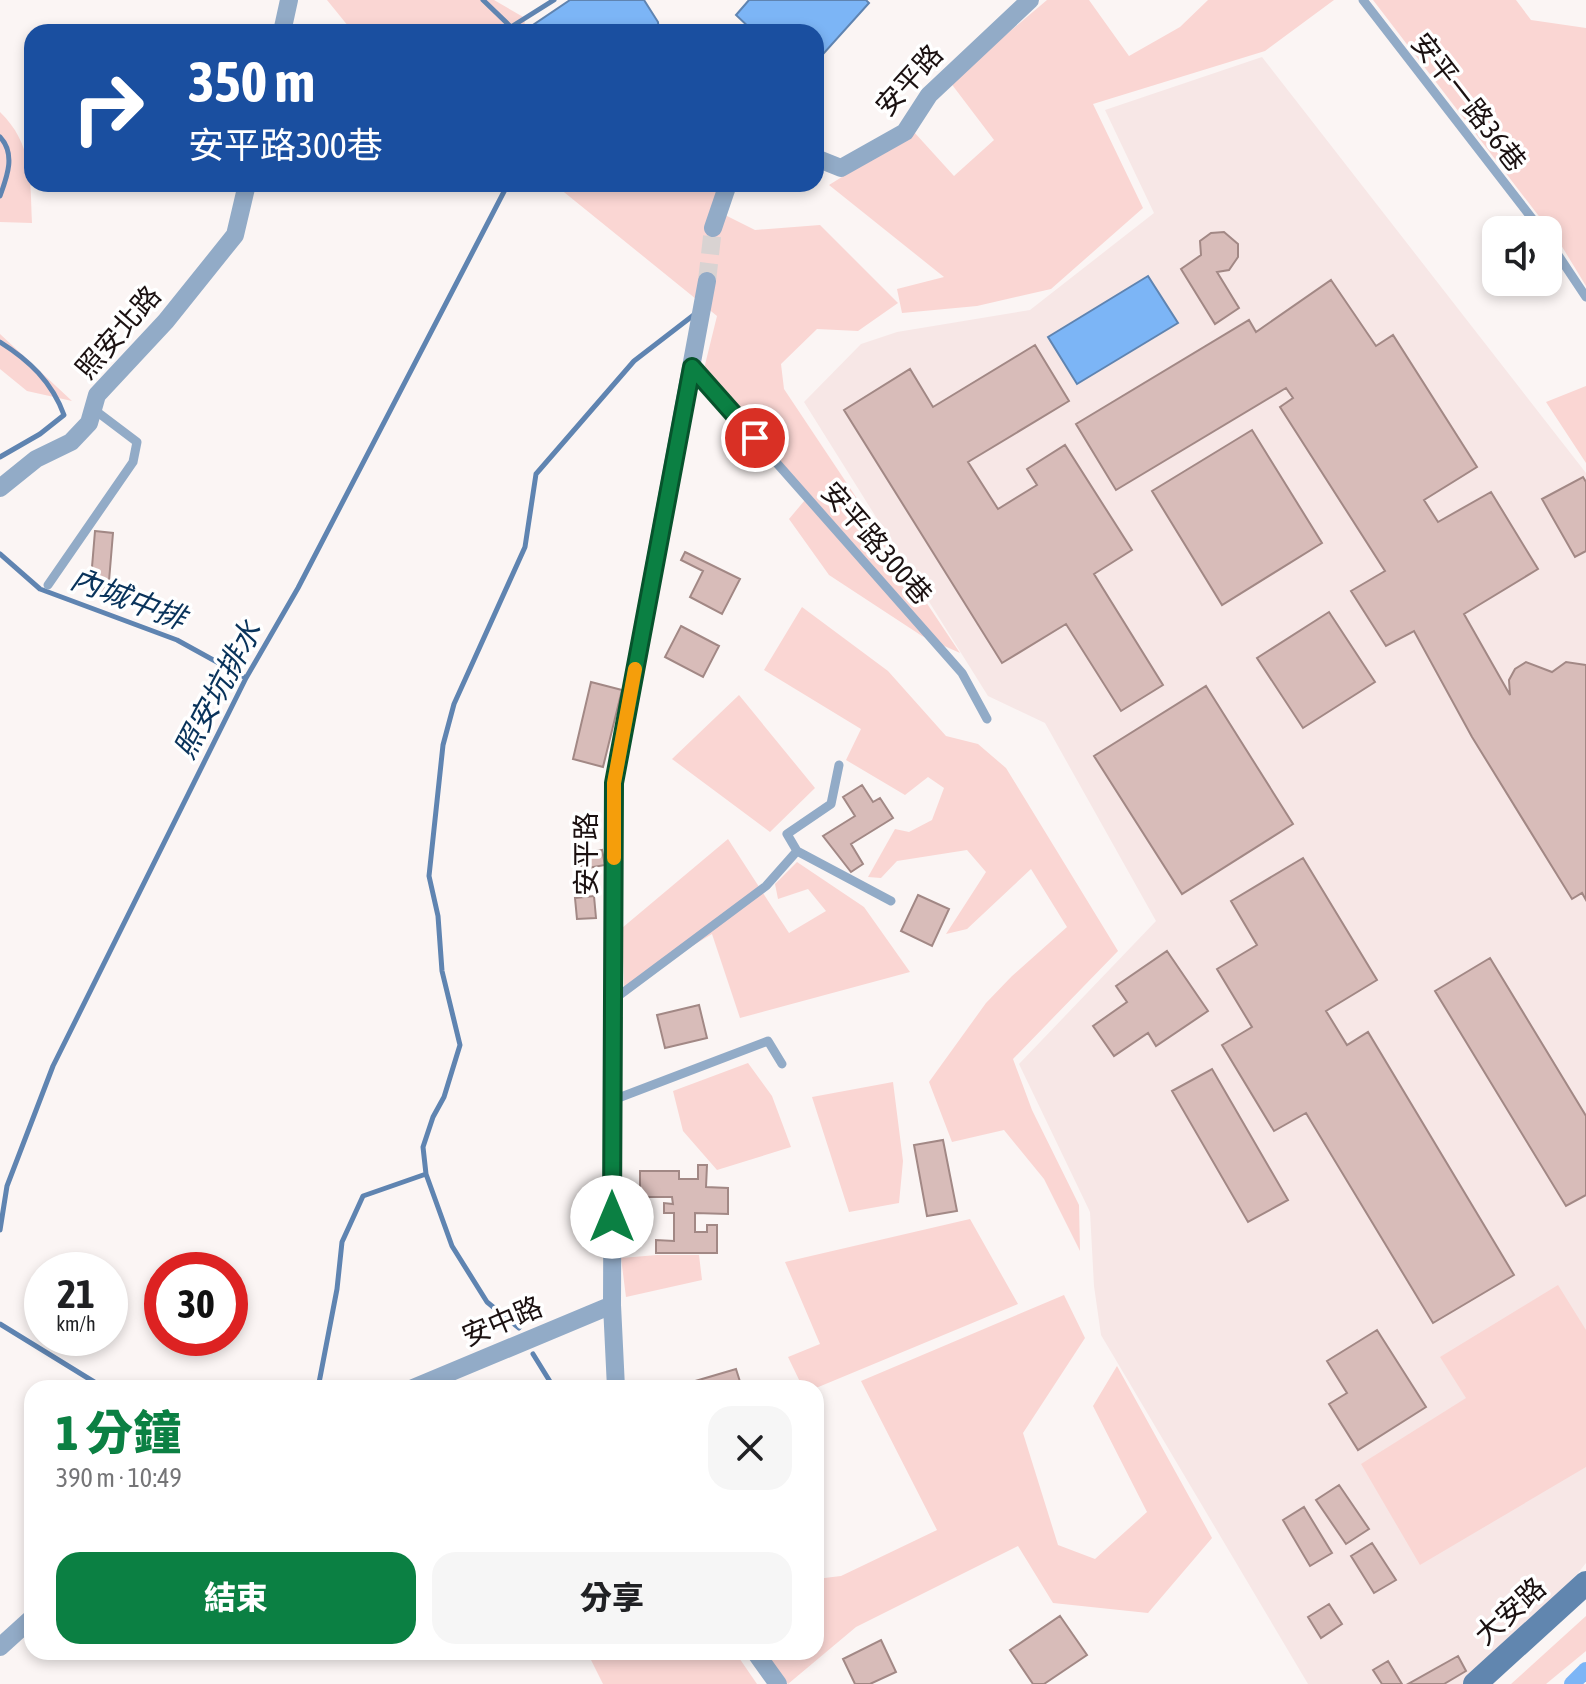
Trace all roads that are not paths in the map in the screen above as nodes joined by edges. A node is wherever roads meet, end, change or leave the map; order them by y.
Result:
1 (289, 0) edge
2 (1030, 0) edge
3 (1363, 0) edge
4 (284, 24) edge
5 (824, 161) edge
6 (245, 192) edge
7 (725, 192) edge
8 (1530, 216) edge
9 (713, 228) tunnel mouth
10 (1562, 261) edge
11 (707, 281) tunnel mouth
12 (1586, 297) edge
13 (692, 367) junction
14 (92, 408) junction
15 (0, 488) edge
16 (48, 585) dead end
17 (987, 719) dead end
18 (839, 765) dead end
19 (797, 851) junction
20 (891, 901) dead end
21 (613, 1000) junction
22 (782, 1064) dead end
23 (613, 1100) junction
24 (612, 1305) junction
25 (432, 1380) edge
26 (616, 1380) edge
27 (1586, 1583) edge
28 (24, 1625) edge
29 (0, 1647) edge
30 (761, 1660) edge
31 (778, 1684) edge
32 (1475, 1684) edge

1 - 4 street
2 - 5 street, 安平路
3 - 8 lane, 安平一路36巷
6 - 14 street, 照安北路
7 - 9 street
10 - 12 lane
11 - 13 street, 安平路
13 - 17 lane, 安平路300巷
13 - 21 street, 安平路
14 - 15 street, 照安北路
14 - 16 lane
18 - 19 lane
19 - 20 lane
19 - 21 lane
21 - 23 street, 安平路
22 - 23 lane
23 - 24 street, 安平路
24 - 25 street, 安中路
24 - 26 street, 安平路
27 - 32 street, 大安路
28 - 29 street
30 - 31 street

